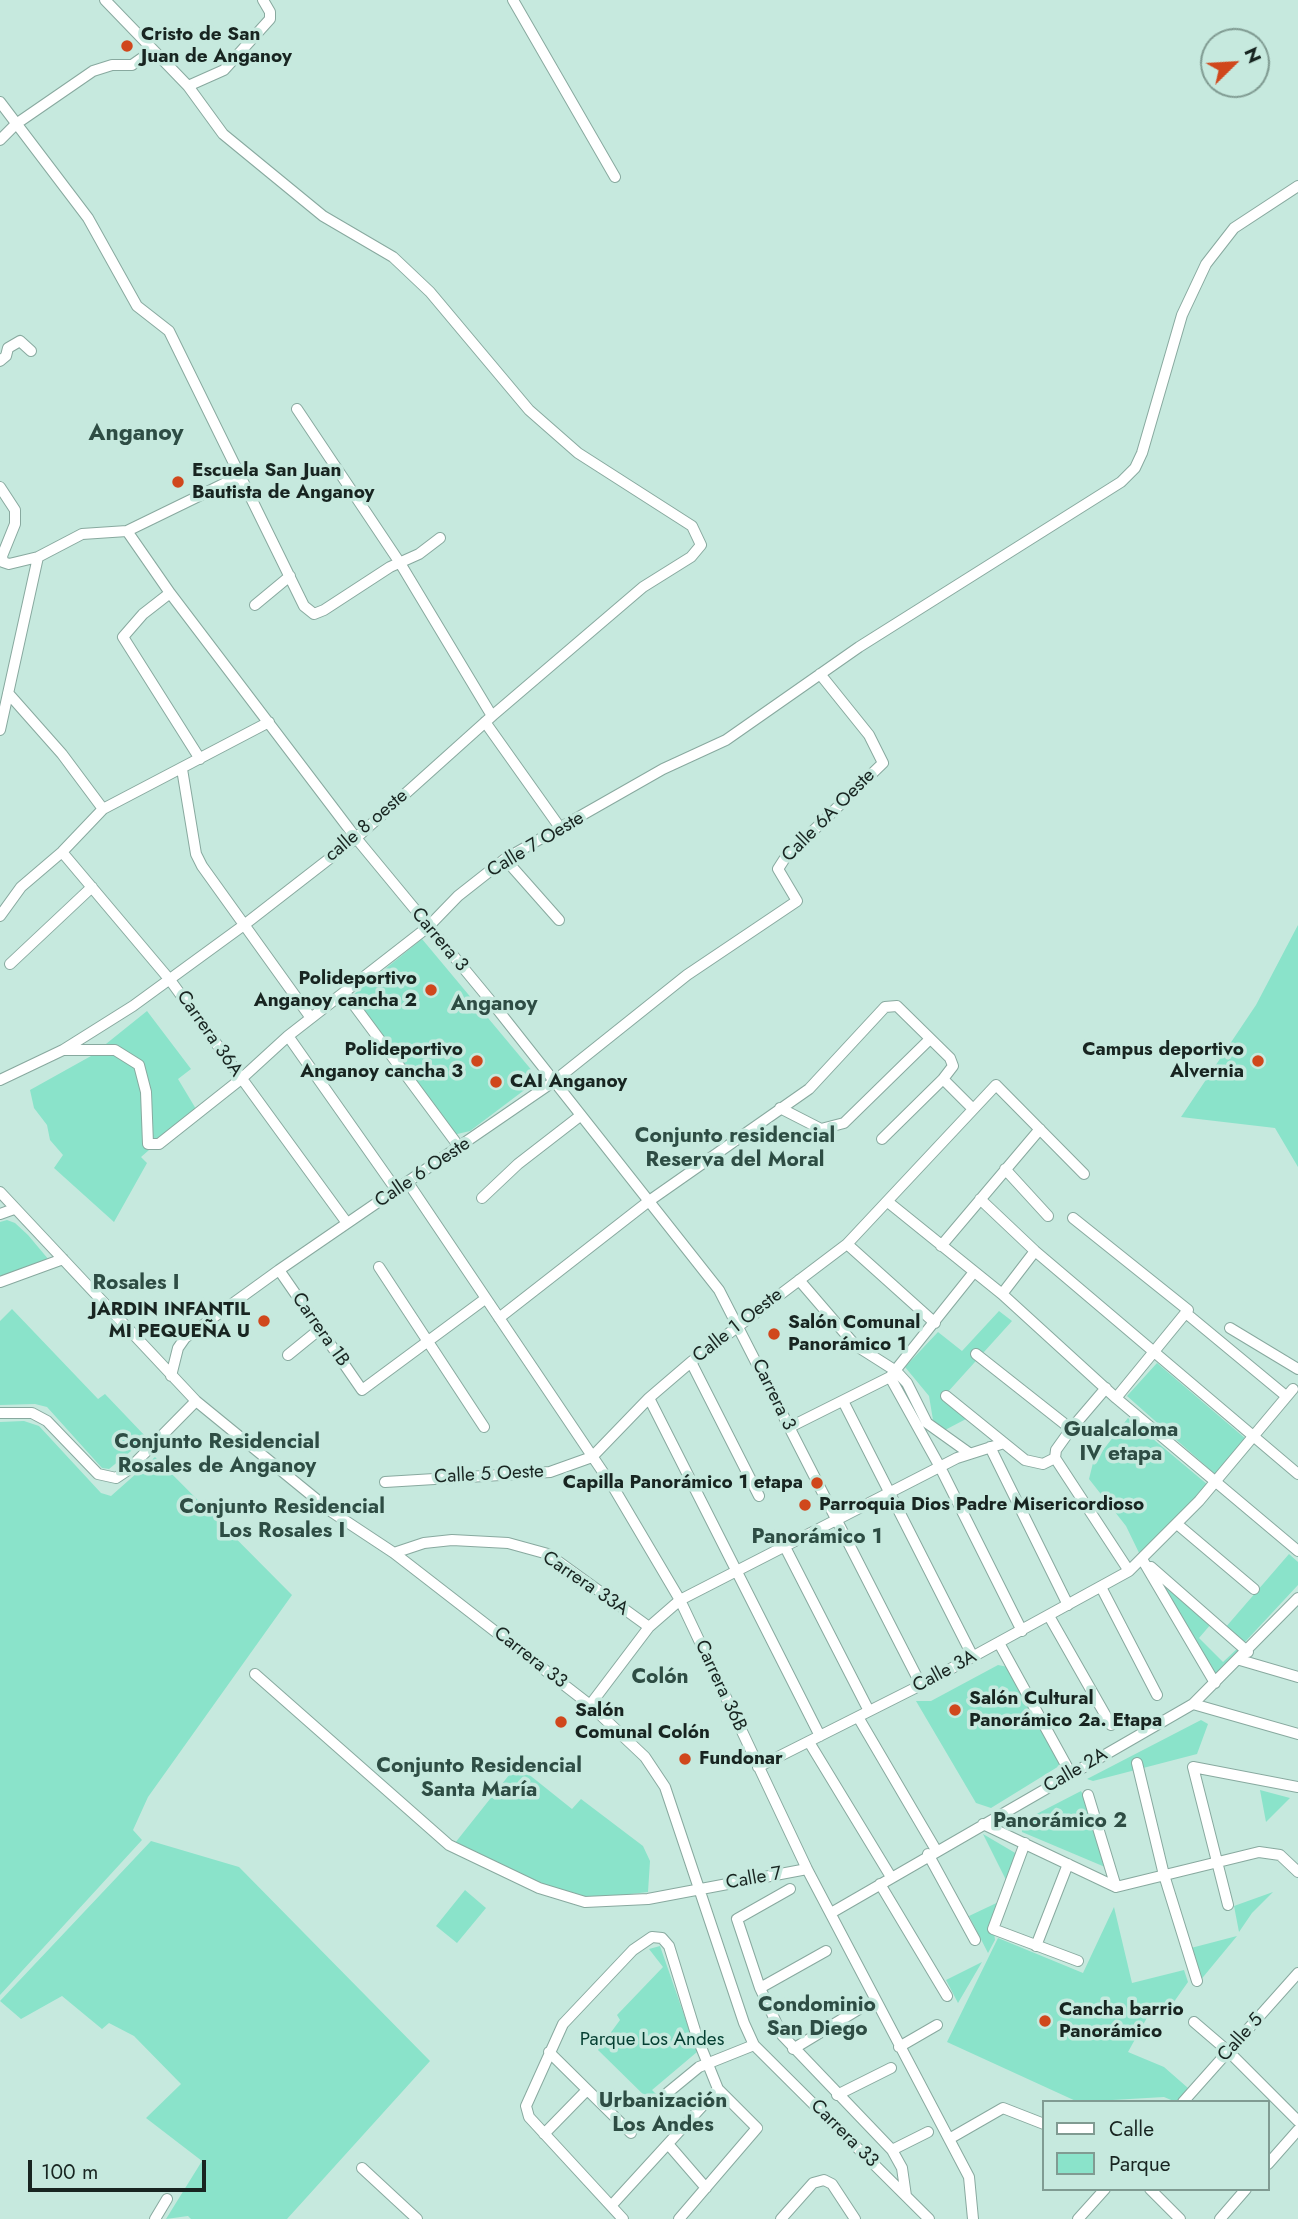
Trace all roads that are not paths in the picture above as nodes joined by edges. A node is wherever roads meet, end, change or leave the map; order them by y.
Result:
1 (105, 0) edge
2 (263, 0) edge
3 (513, 0) edge
4 (152, 51) junction
5 (188, 86) junction
6 (0, 102) edge
7 (16, 124) junction
8 (0, 140) edge
9 (615, 177) dead end
10 (1298, 186) edge
11 (30, 351) dead end
12 (0, 360) edge
13 (296, 409) dead end
14 (242, 475) junction
15 (0, 487) edge
16 (127, 531) junction
17 (440, 538) dead end
18 (38, 557) junction
19 (1, 563) edge
20 (400, 563) junction
21 (290, 576) junction
22 (170, 593) junction
23 (255, 605) dead end
24 (820, 674) junction
25 (8, 693) junction
26 (488, 719) junction
27 (269, 722) junction
28 (0, 730) edge
29 (200, 759) junction
30 (182, 769) junction
31 (103, 809) junction
32 (561, 829) junction
33 (356, 838) junction
34 (62, 852) junction
35 (505, 859) junction
36 (92, 887) junction
37 (0, 916) edge
38 (559, 920) dead end
39 (244, 925) junction
40 (428, 927) junction
41 (10, 964) dead end
42 (687, 975) joint
43 (170, 980) junction
44 (345, 993) junction
45 (312, 1018) junction
46 (288, 1036) junction
47 (930, 1039) junction
48 (63, 1050) junction
49 (240, 1079) junction
50 (943, 1079) junction
51 (0, 1080) edge
52 (554, 1082) junction
53 (780, 1108) junction
54 (972, 1108) junction
55 (580, 1116) junction
56 (1040, 1129) junction
57 (882, 1139) dead end
58 (460, 1148) junction
59 (1005, 1169) junction
60 (1084, 1174) dead end
61 (409, 1184) junction
62 (397, 1191) junction
63 (0, 1192) edge
64 (482, 1198) dead end
65 (980, 1199) junction
66 (649, 1201) junction
67 (888, 1202) junction
68 (14, 1209) junction
69 (0, 1214) edge
70 (1048, 1216) dead end
71 (1073, 1218) dead end
72 (347, 1223) junction
73 (847, 1244) junction
74 (941, 1246) junction
75 (1035, 1251) junction
76 (63, 1259) junction
77 (379, 1267) dead end
78 (279, 1270) junction
79 (974, 1272) junction
80 (799, 1280) junction
81 (0, 1282) edge
82 (1002, 1294) junction
83 (485, 1299) junction
84 (1186, 1314) junction
85 (499, 1318) junction
86 (934, 1323) junction
87 (738, 1325) junction
88 (1230, 1328) dead end
89 (320, 1329) junction
90 (427, 1340) junction
91 (1154, 1351) junction
92 (976, 1354) dead end
93 (288, 1355) dead end
94 (691, 1362) junction
95 (1298, 1368) edge
96 (893, 1374) junction
97 (171, 1376) junction
98 (1106, 1388) junction
99 (1294, 1390) edge
100 (946, 1396) dead end
101 (649, 1398) junction
102 (1116, 1398) junction
103 (196, 1401) junction
104 (843, 1401) junction
105 (0, 1413) edge
106 (484, 1427) dead end
107 (790, 1427) junction
108 (1071, 1429) junction
109 (1253, 1438) junction
110 (1004, 1443) junction
111 (990, 1447) junction
112 (969, 1453) junction
113 (592, 1457) junction
114 (1055, 1458) junction
115 (940, 1467) junction
116 (1298, 1474) edge
117 (384, 1482) dead end
118 (1216, 1483) junction
119 (891, 1492) junction
120 (759, 1496) dead end
121 (835, 1521) junction
122 (1177, 1524) junction
123 (785, 1546) junction
124 (1298, 1550) edge
125 (394, 1553) junction
126 (1142, 1559) junction
127 (1129, 1571) junction
128 (735, 1572) junction
129 (1101, 1587) junction
130 (1254, 1589) dead end
131 (1298, 1598) edge
132 (680, 1600) junction
133 (1068, 1605) junction
134 (1293, 1611) edge
135 (1049, 1616) junction
136 (649, 1628) junction
137 (1021, 1631) junction
138 (999, 1643) junction
139 (1244, 1656) junction
140 (973, 1657) junction
141 (255, 1674) dead end
142 (1298, 1676) edge
143 (1215, 1683) junction
144 (921, 1685) junction
145 (1157, 1695) dead end
146 (1193, 1704) junction
147 (590, 1705) junction
148 (869, 1711) junction
149 (858, 1717) junction
150 (1111, 1725) dead end
151 (1298, 1734) edge
152 (820, 1736) junction
153 (808, 1742) junction
154 (1137, 1763) dead end
155 (758, 1767) junction
156 (1071, 1774) junction
157 (1298, 1787) edge
158 (1088, 1794) dead end
159 (983, 1824) junction
160 (1025, 1843) junction
161 (932, 1852) junction
162 (1218, 1863) junction
163 (1068, 1864) junction
164 (807, 1869) junction
165 (1298, 1872) edge
166 (1164, 1875) junction
167 (891, 1877) junction
168 (880, 1884) junction
169 (1116, 1887) junction
170 (701, 1888) junction
171 (790, 1889) dead end
172 (1228, 1905) dead end
173 (831, 1913) junction
174 (975, 1940) dead end
175 (1036, 1946) junction
176 (826, 1951) dead end
177 (1078, 1961) dead end
178 (1298, 1973) edge
179 (1197, 1982) dead end
180 (760, 1988) junction
181 (947, 1996) dead end
182 (859, 2009) dead end
183 (1194, 2022) dead end
184 (937, 2025) dead end
185 (754, 2045) junction
186 (899, 2047) junction
187 (793, 2049) junction
188 (549, 2052) junction
189 (1229, 2052) junction
190 (706, 2063) junction
191 (891, 2068) dead end
192 (718, 2089) junction
193 (587, 2090) junction
194 (837, 2095) junction
195 (660, 2099) dead end
196 (1185, 2100) edge
197 (1298, 2121) edge
198 (1042, 2123) edge
199 (1298, 2130) edge
200 (928, 2132) dead end
201 (631, 2133) dead end
202 (544, 2134) junction
203 (949, 2139) junction
204 (668, 2144) junction
205 (892, 2150) junction
206 (1270, 2162) edge
207 (362, 2168) dead end
208 (706, 2188) junction
209 (1103, 2191) edge
210 (1152, 2191) edge
211 (1244, 2191) edge
212 (906, 2196) junction
213 (167, 2199) dead end
214 (611, 2206) junction
215 (155, 2219) edge
216 (417, 2219) edge
217 (623, 2219) edge
218 (679, 2219) edge
219 (781, 2219) edge
220 (855, 2219) edge
221 (929, 2219) edge
222 (973, 2219) edge
223 (1078, 2219) edge
224 (1180, 2219) edge
225 (1220, 2219) edge

1 - 4 street
2 - 5 street
3 - 9 street
4 - 5 street
4 - 7 street
5 - 26 street, calle 8 oeste
6 - 7 street
7 - 8 street
7 - 14 street
10 - 24 street, Calle 7 Oeste
11 - 12 street
13 - 20 street
14 - 16 street
14 - 21 street
15 - 19 street
16 - 18 street
16 - 22 street, Carrera 3
17 - 20 street
18 - 19 street
18 - 25 street
20 - 21 street
20 - 26 street
21 - 23 street
22 - 27 street, Carrera 3
22 - 29 street
24 - 32 street, Calle 7 Oeste
24 - 42 street, Calle 6A Oeste
25 - 28 street
25 - 31 street
26 - 32 street
26 - 33 street, calle 8 oeste
27 - 29 street
27 - 33 street, Carrera 3
29 - 30 street
30 - 31 street
30 - 39 street
31 - 34 street
32 - 35 street, Calle 7 Oeste
33 - 39 street, calle 8 oeste
33 - 40 street, Carrera 3
34 - 36 street, Carrera 36A
34 - 37 street
35 - 38 street
35 - 40 street, Calle 7 Oeste
36 - 41 street
36 - 43 street, Carrera 36A
39 - 43 street, calle 8 oeste
39 - 45 street
40 - 44 street, Calle 7 Oeste
40 - 52 street, Carrera 3
42 - 52 street, Calle 6 Oeste
43 - 48 street, calle 8 oeste
43 - 49 street, Carrera 36A
44 - 45 street, Calle 7 Oeste
44 - 58 street
45 - 46 street, Calle 7 Oeste
46 - 49 street, Calle 7 Oeste
46 - 62 street
47 - 50 street
47 - 53 street
47 - 53 street
48 - 49 street, Calle 7 Oeste
48 - 51 street, calle 8 oeste
49 - 72 street, Carrera 36A
50 - 54 street
50 - 57 street
52 - 55 street, Carrera 3
52 - 58 street, Calle 6 Oeste
53 - 66 street
54 - 56 street, Calle 1 Oeste
54 - 67 street, Calle 1 Oeste
55 - 64 street
55 - 66 street, Carrera 3
56 - 59 street
56 - 60 street
58 - 61 street, Calle 6 Oeste
59 - 65 street
59 - 70 street
61 - 62 street, Calle 6 Oeste
61 - 83 street, Carrera 36B
62 - 72 street, Calle 6 Oeste
63 - 68 street, Carrera 33
65 - 74 street
65 - 75 street
66 - 85 street
66 - 87 street, Carrera 3
67 - 73 street, Calle 1 Oeste
67 - 74 street
68 - 69 street
68 - 76 street, Carrera 33
71 - 84 street
72 - 78 street, Calle 6 Oeste
73 - 80 street, Calle 1 Oeste
73 - 86 street
74 - 79 street
75 - 82 street
75 - 91 street
76 - 81 street
76 - 97 street, Carrera 33
77 - 90 street
78 - 89 street, Carrera 1B
78 - 97 street, Calle 6 Oeste
79 - 82 street
79 - 86 street
80 - 87 street, Calle 1 Oeste
80 - 96 street
82 - 98 street
83 - 85 street, Carrera 36B
83 - 90 street
84 - 91 street
84 - 99 street
85 - 113 street, Carrera 36B
86 - 96 street
87 - 94 street, Calle 1 Oeste
87 - 107 street, Carrera 3
88 - 95 street
89 - 90 street, Carrera 1B
89 - 93 street
90 - 106 street
91 - 102 street
91 - 109 street
92 - 108 street
94 - 101 street, Calle 1 Oeste
94 - 120 street
96 - 104 street
96 - 112 street
96 - 115 street
97 - 103 street, Carrera 33
98 - 102 street
98 - 108 street
99 - 109 street, Calle 3A
100 - 110 street
101 - 113 street, Calle 1 Oeste
101 - 128 street
102 - 118 street
103 - 105 street
103 - 125 street, Carrera 33
104 - 107 street
104 - 119 street
107 - 121 street, Carrera 3
108 - 114 street
109 - 116 street
109 - 118 street, Calle 3A
110 - 111 street
110 - 114 street
111 - 112 street
111 - 133 street
112 - 115 street
113 - 117 street, Calle 5 Oeste
113 - 132 street, Carrera 36B
114 - 127 street
115 - 119 street
115 - 137 street
118 - 122 street, Calle 3A
118 - 124 street
119 - 121 street
119 - 140 street
121 - 123 street
121 - 144 street, Carrera 3
122 - 126 street, Calle 3A
122 - 130 street
123 - 128 street
123 - 148 street
125 - 136 street, Carrera 33A
125 - 147 street, Carrera 33
126 - 127 street, Calle 3A
126 - 139 street
126 - 143 street
127 - 129 street, Calle 3A
128 - 132 street
128 - 152 street
129 - 133 street, Calle 3A
129 - 145 street
131 - 134 street, Calle 2A
132 - 136 street
132 - 155 street, Carrera 36B
133 - 135 street, Calle 3A
134 - 139 street, Calle 2A
135 - 137 street, Calle 3A
135 - 150 street
136 - 147 street
137 - 138 street, Calle 3A
138 - 140 street, Calle 3A
138 - 156 street
139 - 142 street
139 - 143 street, Calle 2A
140 - 144 street, Calle 3A
141 - 170 street, Calle 7
143 - 146 street, Calle 2A
144 - 148 street, Calle 3A
146 - 151 street
146 - 156 street, Calle 2A
147 - 170 street, Carrera 33
148 - 149 street, Calle 3A
149 - 152 street, Calle 3A
149 - 161 street
152 - 153 street, Calle 3A
153 - 155 street, Calle 3A
153 - 167 street
154 - 166 street
155 - 164 street, Carrera 36B
156 - 159 street, Calle 2A
157 - 162 street
158 - 169 street
159 - 160 street
159 - 161 street, Calle 2A
160 - 163 street
160 - 175 street
161 - 167 street, Calle 2A
161 - 174 street
162 - 165 street
162 - 166 street
162 - 172 street
163 - 169 street
163 - 175 street
164 - 170 street, Calle 7
164 - 173 street, Carrera 36B
166 - 169 street
166 - 179 street
167 - 168 street, Calle 2A
168 - 173 street, Calle 2A
168 - 181 street
170 - 185 street, Carrera 33
171 - 180 street
173 - 186 street, Carrera 36B
175 - 177 street
176 - 180 street
178 - 189 street, Calle 5
180 - 187 street
182 - 187 street
183 - 189 street
184 - 186 street
185 - 190 street
185 - 212 street, Carrera 33
186 - 203 street, Carrera 36B
187 - 194 street
188 - 190 street
188 - 193 street
188 - 202 street
189 - 196 street, Calle 5
189 - 197 street
190 - 192 street
190 - 195 street
191 - 194 street
192 - 204 street
192 - 208 street
193 - 201 street
193 - 202 street
194 - 205 street
198 - 203 street
199 - 206 street
200 - 205 street
202 - 214 street
203 - 222 street, Carrera 36B
204 - 208 street
204 - 214 street
205 - 212 street
207 - 216 street
208 - 218 street
209 - 223 street
210 - 224 street
211 - 225 street
212 - 221 street, Carrera 33
213 - 215 street
214 - 217 street
219 - 220 street

